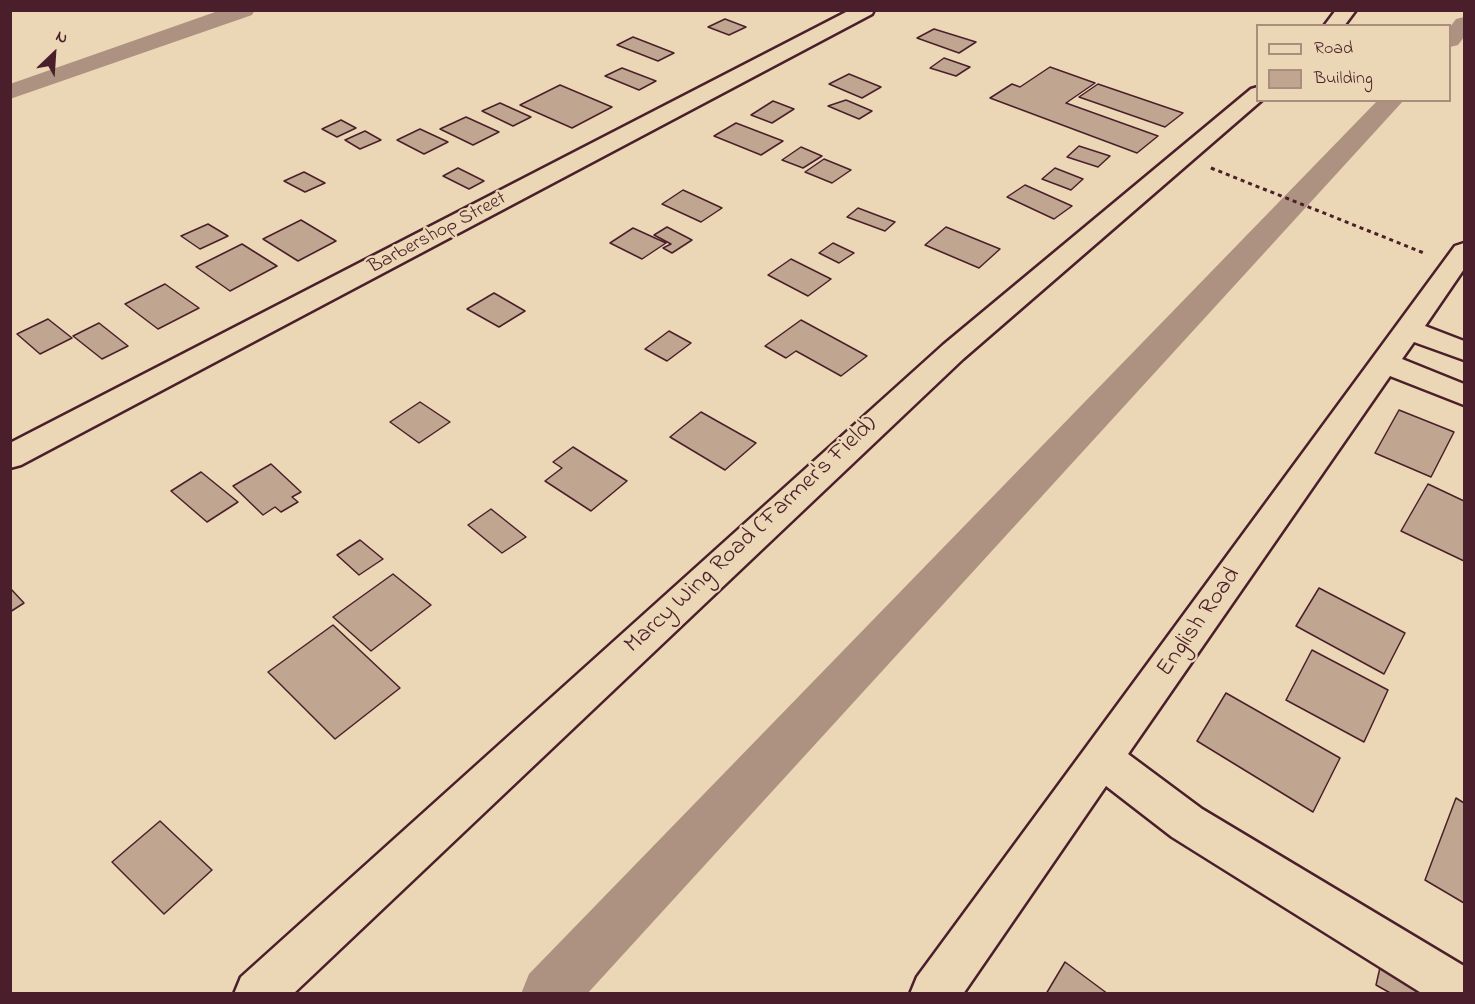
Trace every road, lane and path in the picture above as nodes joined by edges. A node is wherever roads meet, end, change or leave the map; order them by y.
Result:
1 (865, 10) edge
2 (1347, 10) edge
3 (1335, 24) edge
4 (1256, 94) edge
5 (1183, 156) junction
6 (1464, 251) edge
7 (1428, 254) dead end
8 (1408, 329) junction
9 (1464, 351) edge
10 (1385, 363) junction
11 (1464, 395) edge
12 (10, 457) edge
13 (1103, 759) junction
14 (1464, 992) edge
15 (258, 993) edge
16 (934, 993) edge

1 - 12 street, Barbershop Street
2 - 3 street
4 - 5 street, Marcy Wing Road (Farmer's Field)
5 - 7 path
5 - 15 street, Marcy Wing Road (Farmer's Field)
6 - 8 street, English Road
8 - 9 street
8 - 10 street, English Road
10 - 11 street
10 - 13 street, English Road
13 - 14 street
13 - 16 street, English Road

